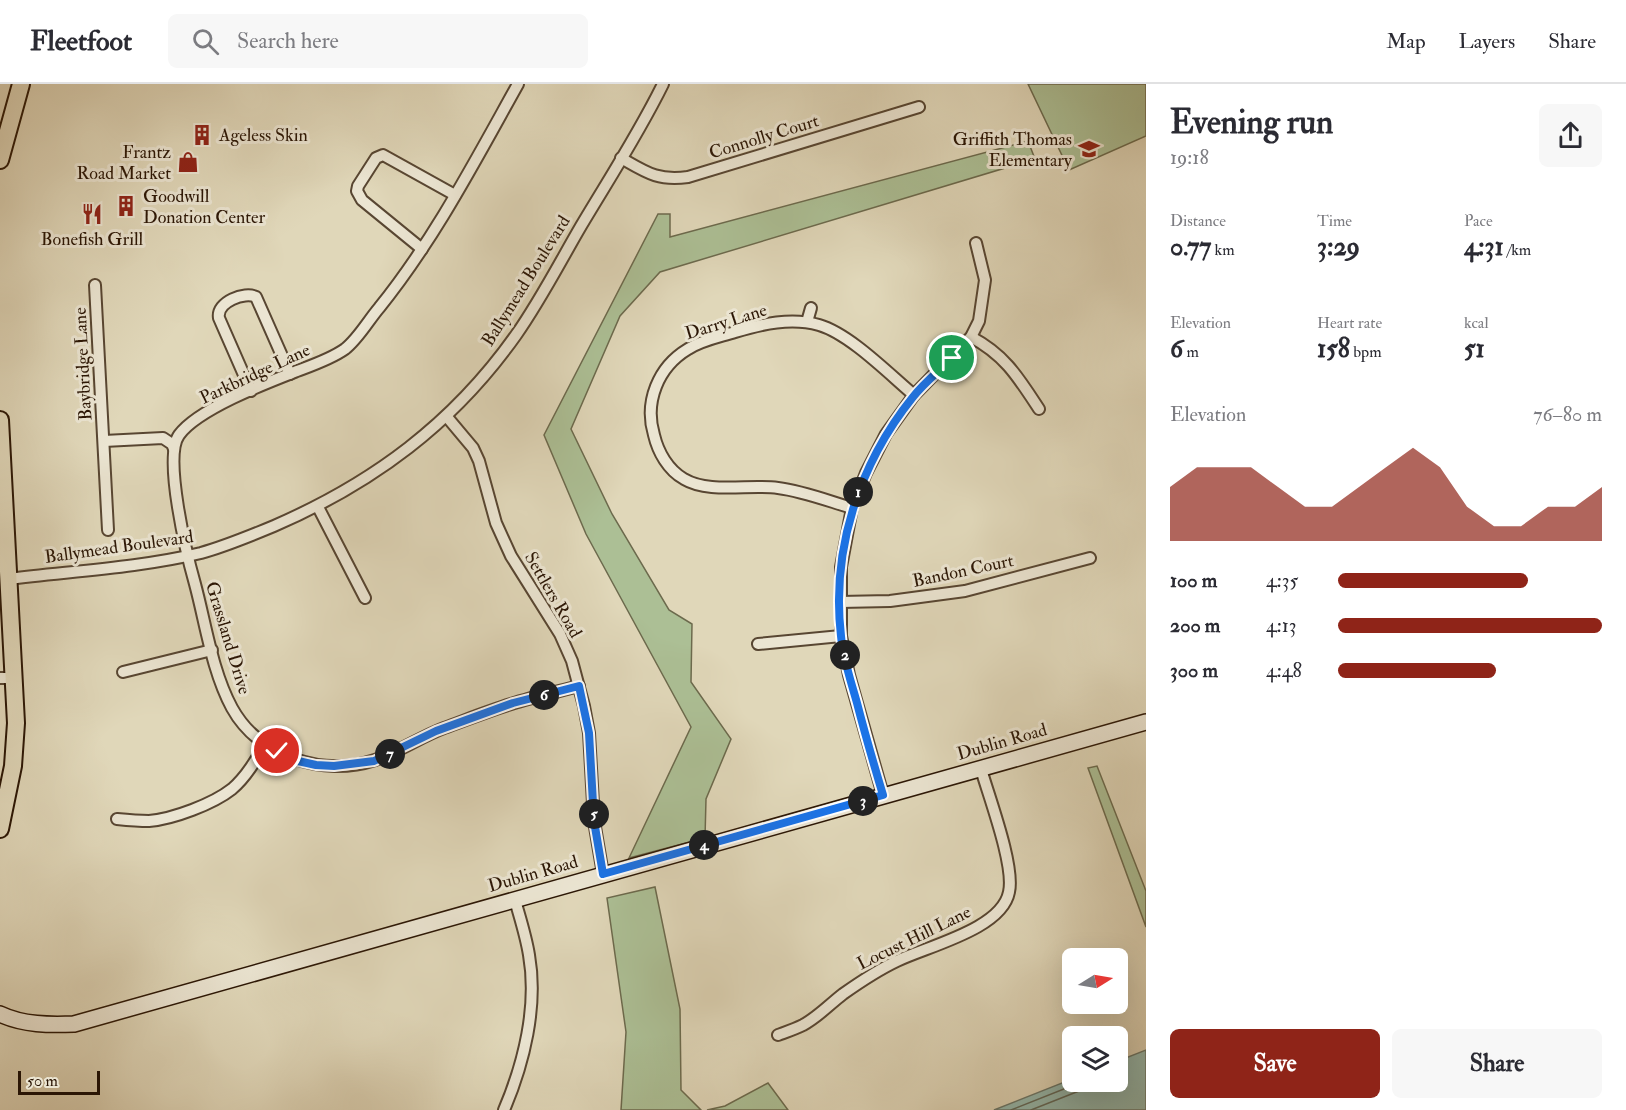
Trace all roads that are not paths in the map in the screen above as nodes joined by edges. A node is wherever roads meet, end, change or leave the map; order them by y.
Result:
1 (21, 84) edge
2 (663, 84) edge
3 (514, 86) edge
4 (919, 107) dead end
5 (621, 158) junction
6 (0, 160) edge
7 (455, 195) junction
8 (976, 243) dead end
9 (422, 249) junction
10 (95, 285) dead end
11 (811, 308) dead end
12 (807, 322) junction
13 (972, 337) junction
14 (290, 374) junction
15 (251, 391) junction
16 (914, 395) junction
17 (1039, 409) dead end
18 (447, 417) junction
19 (0, 420) edge
20 (104, 441) junction
21 (174, 448) junction
22 (318, 507) junction
23 (852, 508) junction
24 (108, 530) dead end
25 (187, 556) junction
26 (1090, 558) dead end
27 (8, 579) junction
28 (365, 598) dead end
29 (840, 602) junction
30 (841, 636) junction
31 (758, 644) dead end
32 (212, 650) junction
33 (123, 672) dead end
34 (7, 678) edge
35 (579, 686) junction
36 (1146, 722) edge
37 (265, 744) junction
38 (981, 769) junction
39 (883, 795) junction
40 (117, 819) dead end
41 (0, 829) edge
42 (603, 874) junction
43 (515, 900) junction
44 (0, 1014) edge
45 (778, 1035) dead end
46 (504, 1110) edge

1 - 6 main road
2 - 5 street, Ballymead Boulevard
3 - 7 street, Parkbridge Lane
4 - 5 street, Connolly Court
5 - 18 street, Ballymead Boulevard
7 - 9 street, Parkbridge Lane
7 - 9 street
8 - 13 street
9 - 14 street, Parkbridge Lane
10 - 20 street, Baybridge Lane
11 - 12 street
12 - 16 street, Darry Lane
12 - 23 street, Darry Lane
13 - 16 street
13 - 17 street
14 - 15 street, Parkbridge Lane
14 - 15 street
15 - 21 street, Parkbridge Lane
16 - 23 street
18 - 22 street, Ballymead Boulevard
18 - 35 street, Settlers Road
19 - 27 main road
20 - 21 street, Baybridge Lane
20 - 24 street, Baybridge Lane
21 - 25 street
22 - 25 street, Ballymead Boulevard
22 - 28 street
23 - 29 street
25 - 27 street, Ballymead Boulevard
25 - 32 street, Grassland Drive
26 - 29 street, Bandon Court
27 - 34 main road
29 - 30 street
30 - 31 street
30 - 39 street
32 - 33 street
32 - 37 street, Grassland Drive
34 - 41 main road
35 - 37 street, Grassland Drive
35 - 42 street, Settlers Road
36 - 38 main road, Dublin Road
37 - 40 street
38 - 39 main road, Dublin Road
38 - 45 street, Locust Hill Lane
39 - 42 main road, Dublin Road
42 - 43 main road, Dublin Road
43 - 44 main road, Dublin Road
43 - 46 street

